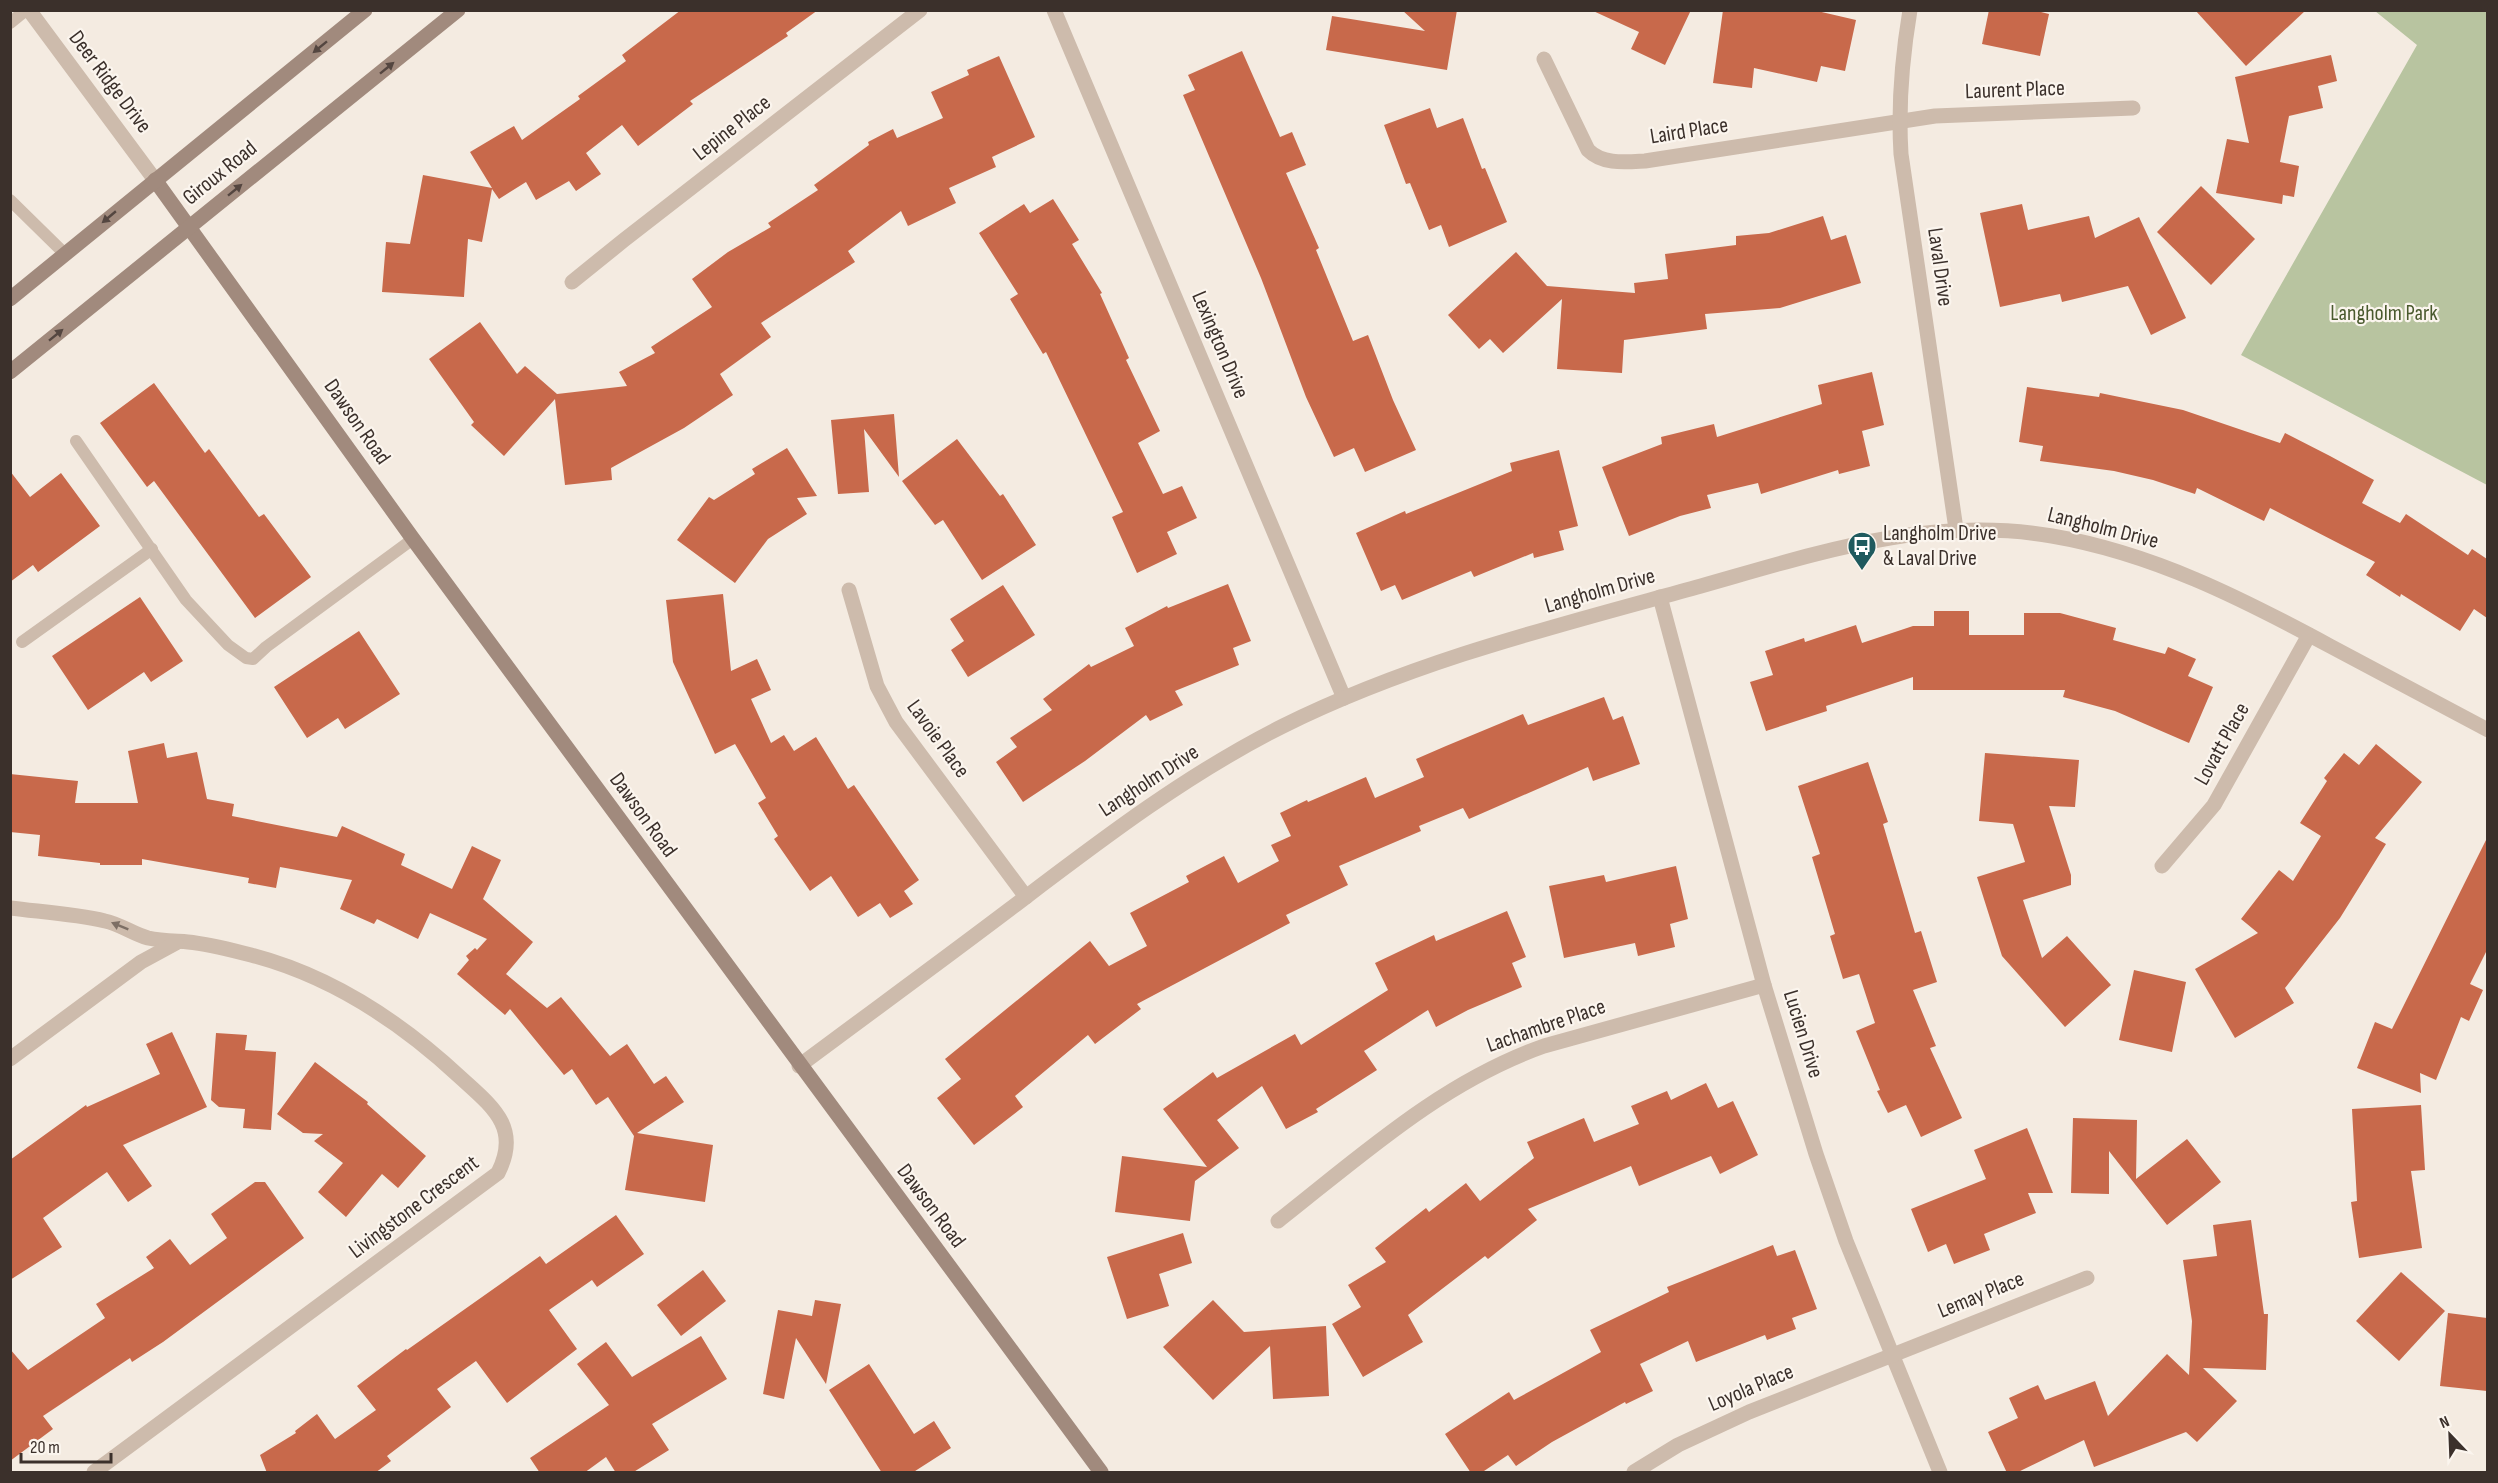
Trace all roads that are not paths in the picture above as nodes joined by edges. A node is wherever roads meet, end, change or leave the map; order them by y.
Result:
1 (27, 10) edge
2 (365, 10) edge
3 (458, 10) edge
4 (920, 10) edge
5 (1054, 10) edge
6 (1910, 10) edge
7 (10, 23) edge
8 (1544, 59) dead end
9 (2133, 108) dead end
10 (1899, 122) junction
11 (154, 180) junction
12 (10, 200) edge
13 (190, 227) junction
14 (65, 254) junction
15 (572, 282) dead end
16 (10, 299) edge
17 (10, 372) edge
18 (76, 441) dead end
19 (1956, 529) junction
20 (412, 539) junction
21 (152, 549) junction
22 (849, 590) dead end
23 (1660, 597) junction
24 (2309, 635) junction
25 (22, 642) dead end
26 (1344, 698) junction
27 (2487, 730) edge
28 (2162, 866) dead end
29 (1026, 897) junction
30 (10, 908) edge
31 (176, 943) junction
32 (1764, 985) junction
33 (10, 1059) edge
34 (799, 1066) junction
35 (1278, 1221) dead end
36 (2087, 1278) dead end
37 (1891, 1355) junction
38 (94, 1473) edge
39 (1101, 1473) edge
40 (1634, 1473) edge
41 (1940, 1473) edge

1 - 7 lane
1 - 11 street, Deer Ridge Drive
2 -> 11 main road, Giroux Road
13 -> 3 main road, Giroux Road
4 - 15 street, Lepine Place
5 - 26 street, Lexington Drive
6 - 10 street, Laval Drive
8 - 10 street, Laird Place
9 - 10 street, Laurent Place
10 - 19 street, Laval Drive
11 - 13 main road, Dawson Road
11 -> 14 main road, Giroux Road
12 - 14 lane
17 -> 13 main road, Giroux Road
13 - 20 main road, Dawson Road
14 - 16 main road, Giroux Road
18 - 21 lane
19 - 23 street, Langholm Drive
19 - 24 street, Langholm Drive
20 - 21 lane
20 - 34 main road, Dawson Road
21 - 25 lane
22 - 29 street, Lavoie Place
23 - 26 street, Langholm Drive
23 - 32 street, Lucien Drive
24 - 27 street, Langholm Drive
24 - 28 street, Lovatt Place
26 - 29 street, Langholm Drive
29 - 34 street, Langholm Drive
31 -> 30 street, Livingstone Crescent
31 - 33 street
31 - 38 street, Livingstone Crescent
32 - 35 street, Lachambre Place
32 - 37 street, Lucien Drive
34 - 39 main road, Dawson Road
36 - 37 street, Lemay Place
37 - 40 street, Loyola Place
37 - 41 street, Lucien Drive

